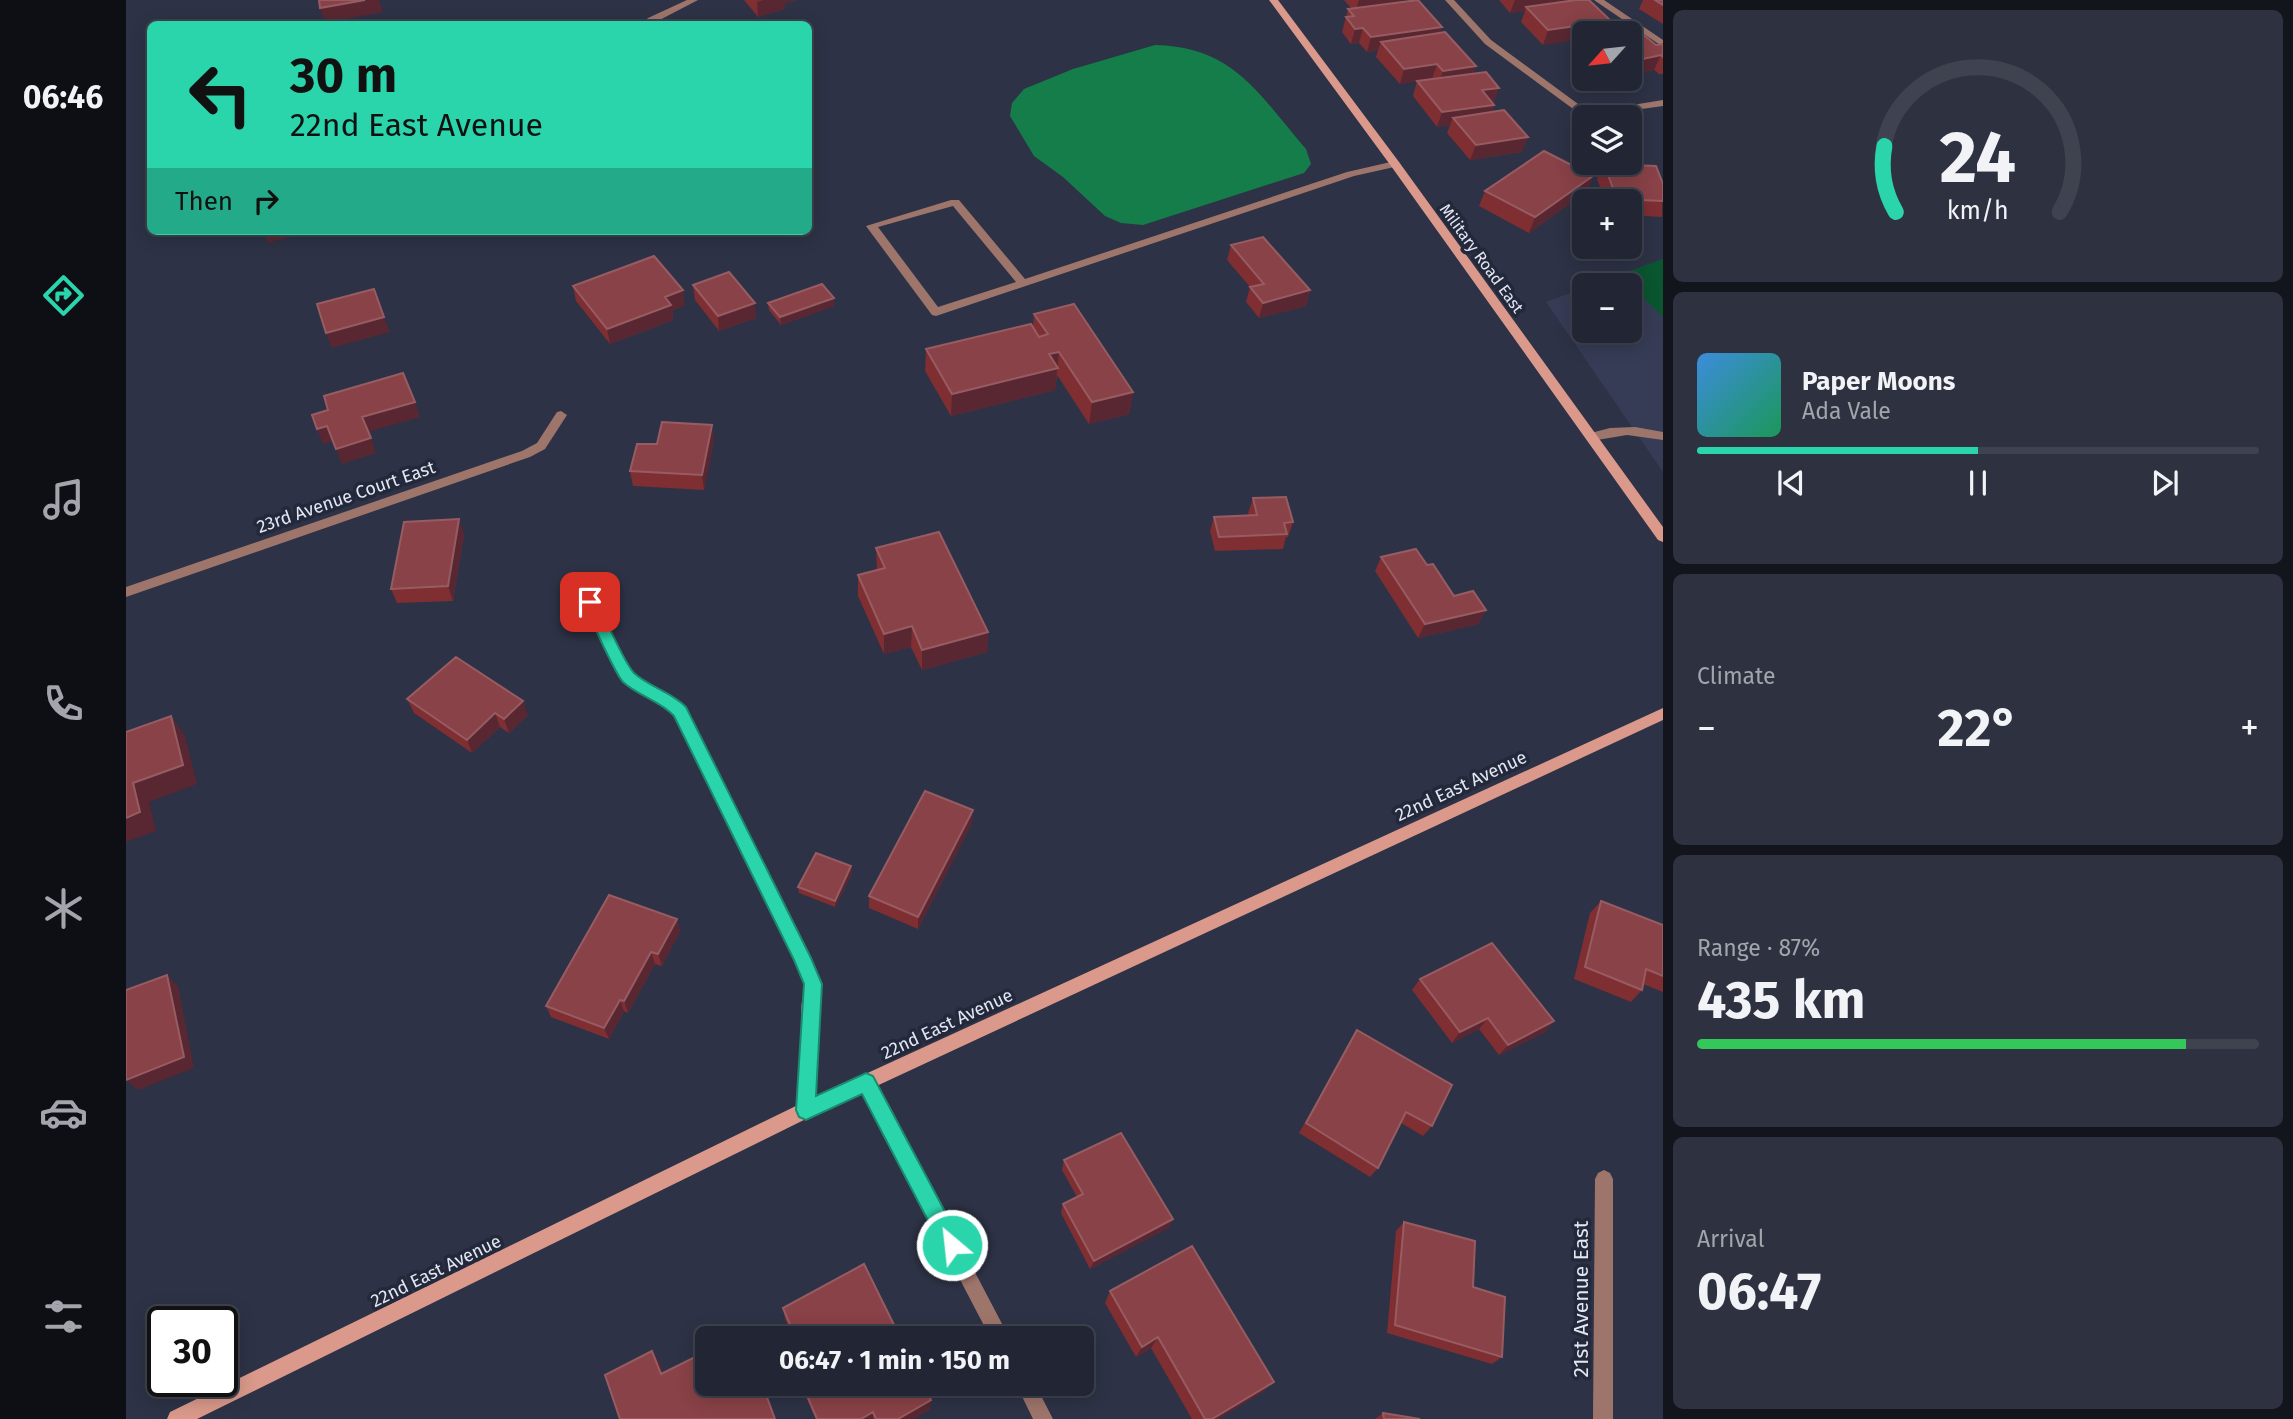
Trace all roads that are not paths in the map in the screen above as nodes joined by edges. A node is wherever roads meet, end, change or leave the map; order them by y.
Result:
1 (694, 0) edge
2 (1273, 0) edge
3 (1449, 0) edge
4 (1598, 0) edge
5 (650, 21) edge
6 (1663, 44) edge
7 (1663, 103) edge
8 (1395, 164) junction
9 (1023, 283) junction
10 (561, 415) dead end
11 (1663, 436) edge
12 (1591, 437) junction
13 (1663, 537) edge
14 (578, 577) dead end
15 (126, 592) edge
16 (1663, 714) edge
17 (866, 1082) junction
18 (806, 1110) junction
19 (1604, 1179) dead end
20 (994, 1326) edge
21 (1031, 1396) edge
22 (177, 1419) edge
23 (1043, 1419) edge
24 (1603, 1419) edge

1 - 5 street
2 - 8 street, Military Road East
3 - 7 street
4 - 6 street
8 - 9 street
8 - 12 street, Military Road East
9 - 9 street
10 - 15 street, 23rd Avenue Court East
11 - 12 street
12 - 13 street, Military Road East
14 - 18 street
16 - 17 street, 22nd East Avenue
17 - 18 street, 22nd East Avenue
17 - 20 street
18 - 22 street, 22nd East Avenue
19 - 24 street, 21st Avenue East
21 - 23 street

